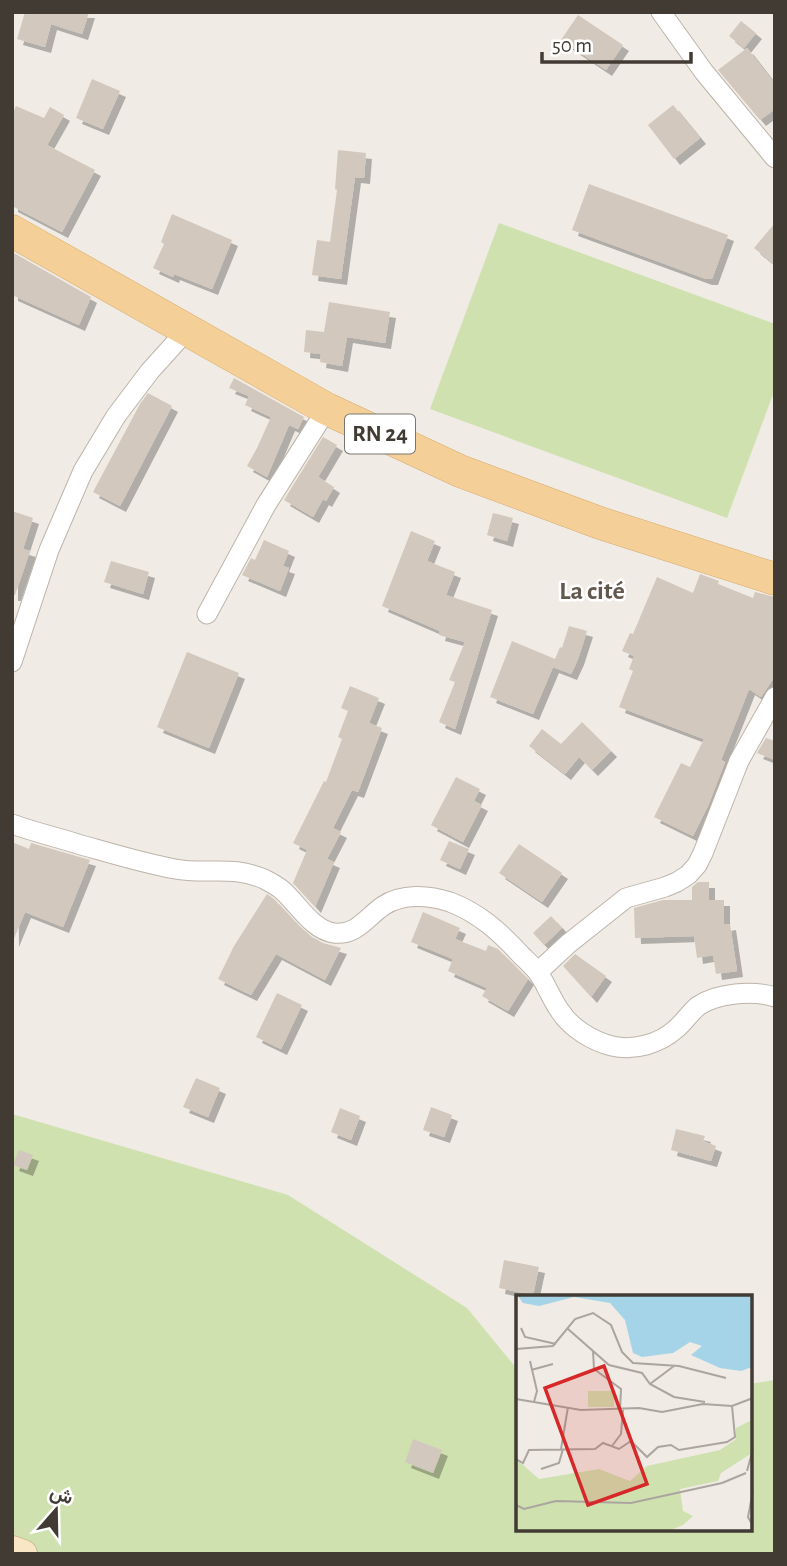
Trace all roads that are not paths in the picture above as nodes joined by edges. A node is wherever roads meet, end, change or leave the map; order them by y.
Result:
1 (661, 12) edge
2 (775, 158) edge
3 (12, 231) edge
4 (187, 330) junction
5 (327, 409) junction
6 (775, 579) edge
7 (207, 614) dead end
8 (12, 662) edge
9 (775, 697) edge
10 (12, 824) edge
11 (538, 972) junction
12 (775, 997) edge
13 (12, 1550) edge
14 (23, 1554) edge

1 - 2 street
3 - 4 main road, RN 24
4 - 5 main road, RN 24
4 - 8 street
5 - 6 main road, RN 24
5 - 7 street
9 - 11 street
10 - 11 street
11 - 12 street
13 - 14 street

